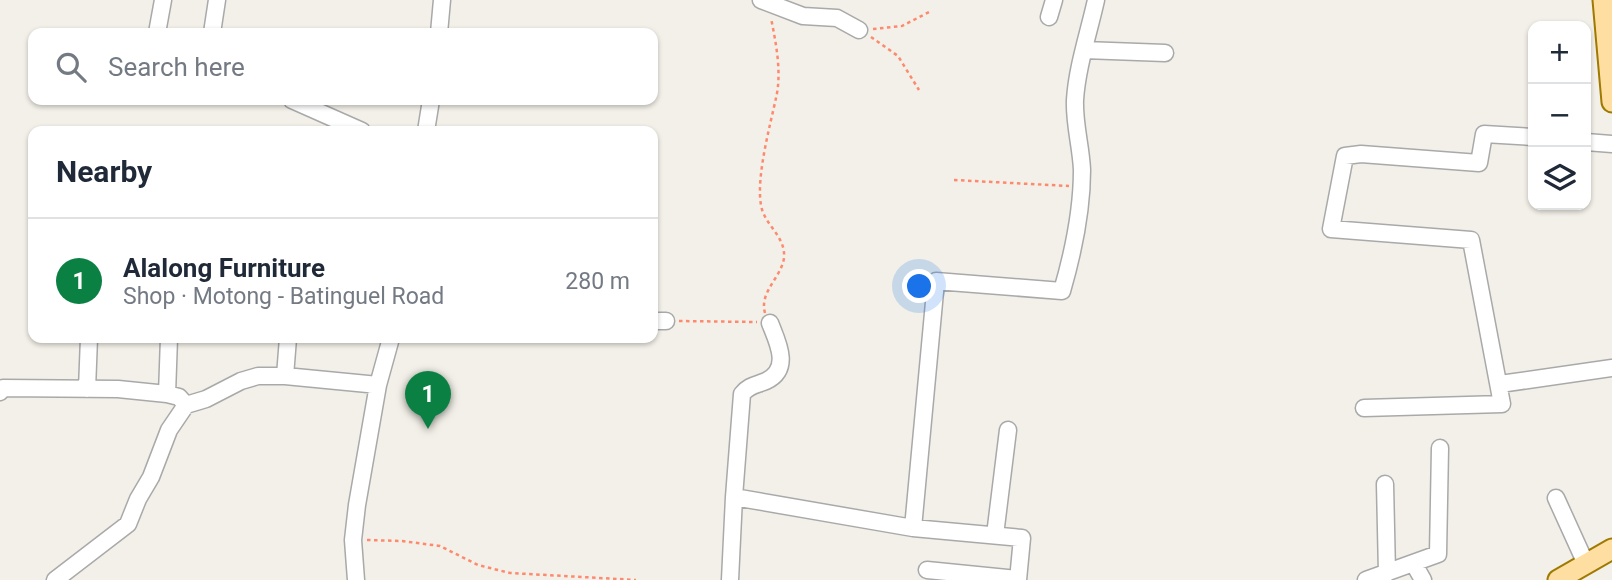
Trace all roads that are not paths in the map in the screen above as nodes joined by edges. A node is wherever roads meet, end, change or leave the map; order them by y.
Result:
1 (163, 0) edge
2 (217, 0) edge
3 (442, 0) edge
4 (1054, 0) edge
5 (1096, 0) edge
6 (1603, 0) edge
7 (766, 1) edge
8 (1049, 18) dead end
9 (158, 28) edge
10 (213, 28) edge
11 (439, 28) edge
12 (859, 30) road end
13 (1084, 50) junction
14 (1165, 53) dead end
15 (1612, 102) edge
16 (303, 105) edge
17 (430, 105) edge
18 (351, 126) edge
19 (427, 126) edge
20 (1528, 137) edge
21 (1591, 142) edge
22 (1612, 144) edge
23 (770, 323) road end
24 (89, 343) edge
25 (169, 343) edge
26 (288, 343) edge
27 (390, 343) edge
28 (1612, 368) edge
29 (285, 376) junction
30 (1500, 383) junction
31 (379, 385) junction
32 (87, 389) junction
33 (0, 392) edge
34 (167, 394) junction
35 (186, 405) junction
36 (1364, 408) dead end
37 (1008, 430) dead end
38 (1440, 448) dead end
39 (1385, 484) dead end
40 (734, 497) junction
41 (1556, 498) dead end
42 (913, 528) junction
43 (995, 535) junction
44 (1612, 549) edge
45 (1414, 564) junction
46 (1586, 564) junction
47 (927, 570) dead end
48 (1387, 573) junction
49 (55, 580) edge
50 (356, 580) edge
51 (730, 580) edge
52 (1018, 580) edge
53 (1366, 580) edge
54 (1423, 580) edge
55 (1558, 580) edge

1 - 9 street
2 - 10 street
3 - 11 street
4 - 8 street
5 - 13 street
6 - 15 main road
7 - 12 street
13 - 14 street
13 - 42 street
16 - 18 street
17 - 19 street
20 - 30 street
21 - 22 street
23 - 40 street
24 - 32 street
25 - 34 street
26 - 29 street
27 - 31 street
28 - 30 street
29 - 31 street
29 - 35 street
30 - 36 street
31 - 50 street
32 - 33 street
32 - 34 street
34 - 35 street
35 - 49 street
37 - 43 street
38 - 45 street
39 - 48 street
40 - 42 street
40 - 51 street
41 - 46 street
42 - 43 street
43 - 52 street
44 - 46 main road
45 - 48 street
45 - 54 street
46 - 55 main road
47 - 52 street
48 - 53 street

